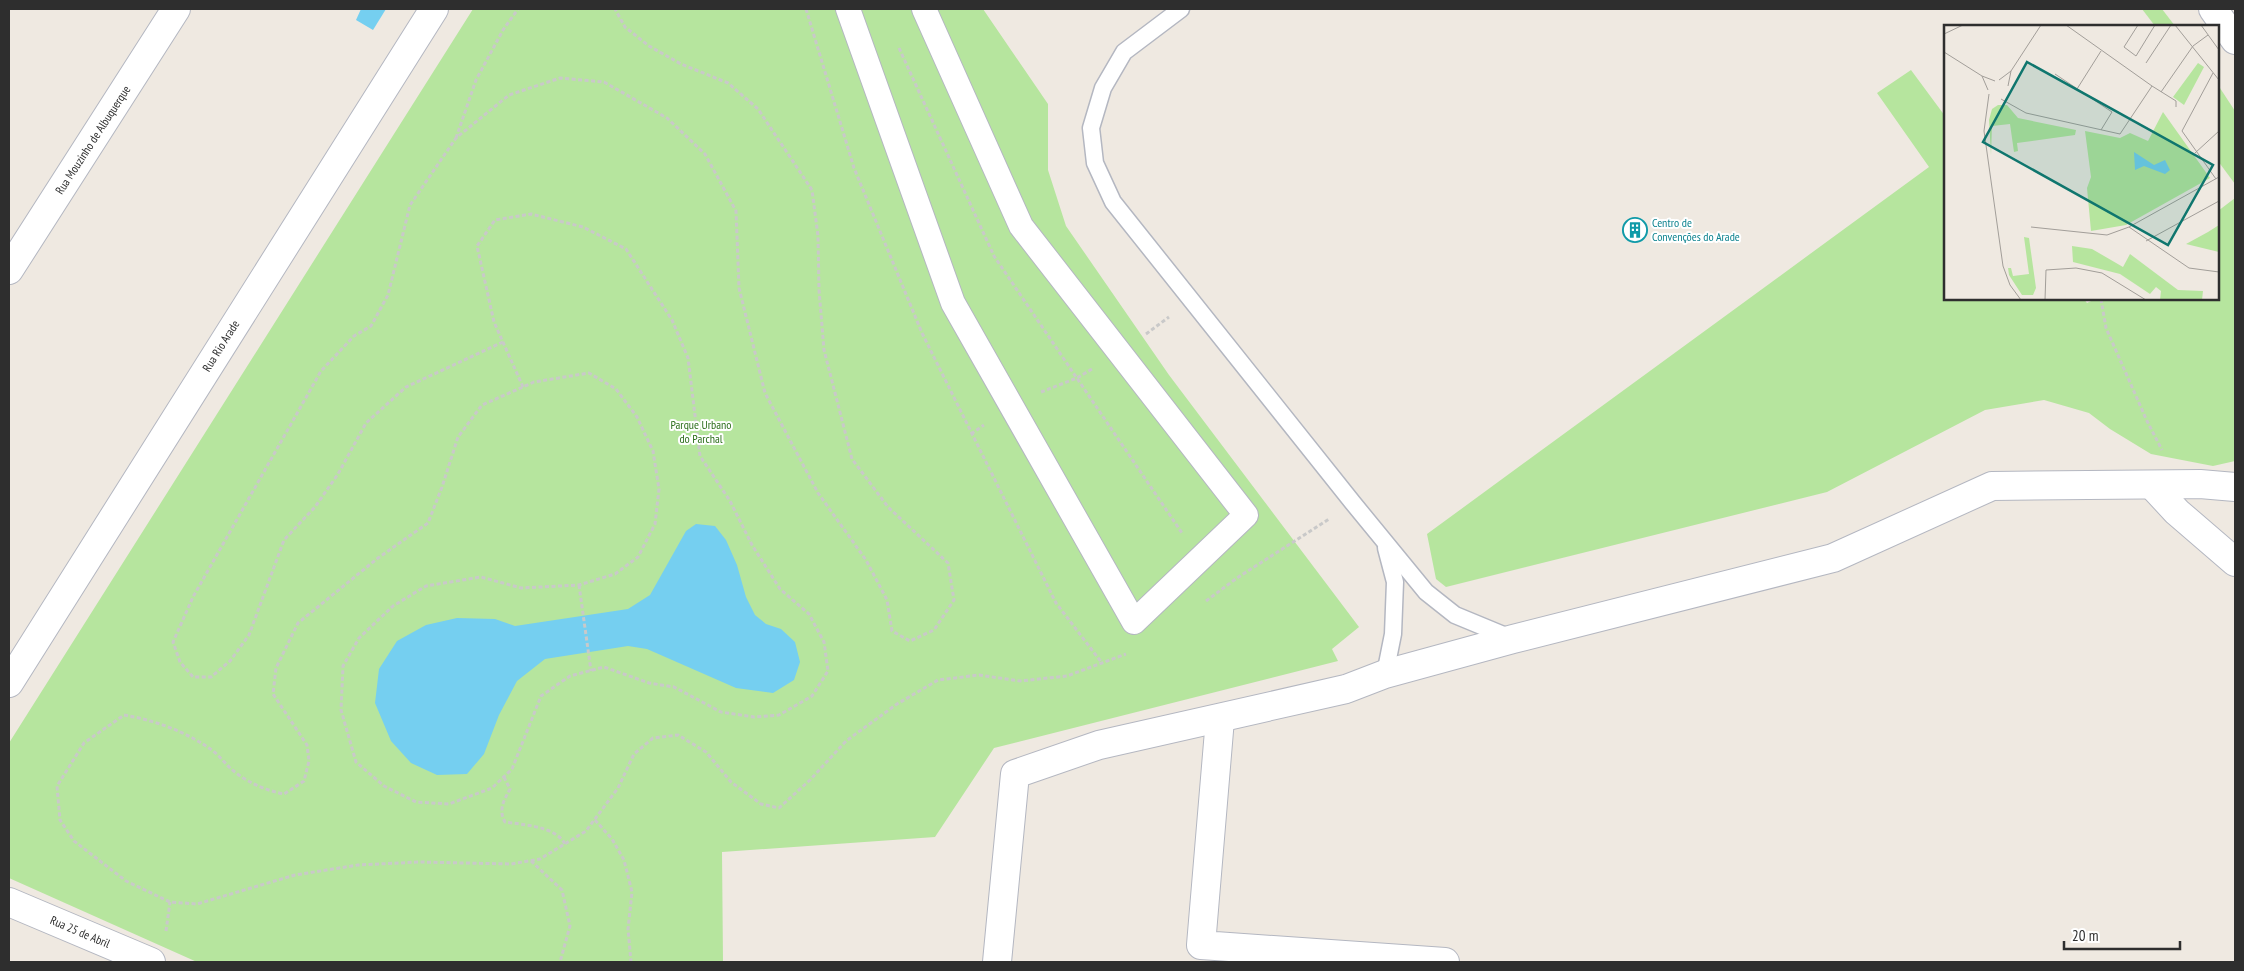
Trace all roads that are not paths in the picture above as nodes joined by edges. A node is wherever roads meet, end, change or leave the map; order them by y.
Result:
1 (176, 9) edge
2 (434, 9) edge
3 (848, 9) edge
4 (924, 9) edge
5 (1180, 9) edge
6 (2213, 9) edge
7 (2235, 40) edge
8 (9, 270) edge
9 (2152, 485) junction
10 (2235, 486) edge
11 (1385, 544) junction
12 (2235, 562) edge
13 (1512, 639) junction
14 (1385, 674) junction
15 (9, 683) edge
16 (1220, 719) junction
17 (9, 902) edge
18 (151, 962) edge
19 (997, 962) edge
20 (1445, 962) edge

1 - 8 street, Rua Mouzinho de Albuquerque
2 - 15 street, Rua Rio Arade
3 - 4 street
5 - 11 lane
6 - 7 street
9 - 10 street
9 - 12 street
9 - 13 street
11 - 13 lane
11 - 14 lane
13 - 14 street
14 - 16 street
16 - 19 street
16 - 20 street
17 - 18 street, Rua 25 de Abril

